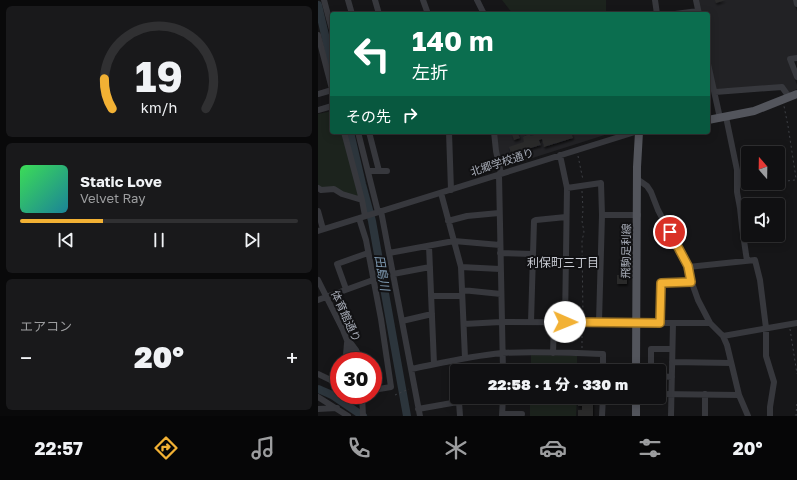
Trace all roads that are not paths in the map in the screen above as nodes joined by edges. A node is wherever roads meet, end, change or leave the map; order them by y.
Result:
1 (325, 0) edge
2 (348, 0) edge
3 (375, 0) edge
4 (423, 0) edge
5 (477, 0) edge
6 (655, 0) edge
7 (696, 0) edge
8 (796, 0) edge
9 (797, 4) edge
10 (351, 12) edge
11 (378, 12) edge
12 (427, 12) edge
13 (483, 12) edge
14 (657, 12) edge
15 (698, 12) edge
16 (330, 21) edge
17 (318, 35) edge
18 (797, 58) edge
19 (710, 74) edge
20 (797, 77) edge
21 (330, 82) edge
22 (330, 91) edge
23 (714, 92) junction
24 (318, 94) edge
25 (797, 94) edge
26 (785, 99) junction
27 (330, 107) edge
28 (318, 110) edge
29 (723, 118) junction
30 (710, 120) edge
31 (345, 134) edge
32 (359, 134) edge
33 (370, 134) edge
34 (449, 134) edge
35 (494, 134) edge
36 (628, 134) edge
37 (639, 134) edge
38 (560, 155) junction
39 (368, 171) junction
40 (379, 171) junction
41 (387, 171) dead end
42 (500, 175) junction
43 (637, 179) junction
44 (318, 188) edge
45 (566, 188) junction
46 (451, 190) junction
47 (441, 193) junction
48 (362, 200) junction
49 (318, 211) edge
50 (378, 212) junction
51 (499, 213) junction
52 (602, 215) junction
53 (638, 215) junction
54 (363, 217) junction
55 (566, 217) junction
56 (448, 221) junction
57 (320, 230) edge
58 (454, 241) junction
59 (500, 245) junction
60 (429, 246) junction
61 (368, 253) junction
62 (389, 253) junction
63 (500, 253) junction
64 (532, 254) junction
65 (747, 261) junction
66 (688, 266) junction
67 (430, 267) junction
68 (461, 267) junction
69 (500, 269) junction
70 (393, 274) junction
71 (318, 280) edge
72 (374, 280) junction
73 (691, 282) junction
74 (346, 290) junction
75 (462, 293) junction
76 (501, 294) junction
77 (327, 296) junction
78 (431, 296) junction
79 (318, 300) edge
80 (432, 314) junction
81 (402, 321) junction
82 (501, 322) junction
83 (531, 322) junction
84 (554, 322) junction
85 (565, 322) junction
86 (599, 322) junction
87 (636, 322) junction
88 (660, 323) junction
89 (673, 323) junction
90 (710, 323) junction
91 (797, 323) edge
92 (464, 324) junction
93 (766, 328) junction
94 (723, 336) junction
95 (346, 337) junction
96 (672, 349) junction
97 (346, 352) edge
98 (352, 352) edge
99 (357, 352) edge
100 (502, 353) junction
101 (553, 353) junction
102 (465, 358) junction
103 (672, 362) junction
104 (731, 363) junction
105 (434, 364) junction
106 (503, 364) edge
107 (603, 364) edge
108 (636, 364) edge
109 (651, 364) edge
110 (411, 369) junction
111 (318, 374) edge
112 (666, 377) edge
113 (672, 377) junction
114 (330, 380) edge
115 (382, 388) edge
116 (666, 394) edge
117 (671, 394) junction
118 (705, 394) junction
119 (739, 395) junction
120 (318, 397) edge
121 (363, 404) edge
122 (450, 404) edge
123 (459, 404) edge
124 (503, 404) edge
125 (603, 404) edge
126 (636, 404) edge
127 (337, 408) junction
128 (320, 409) edge
129 (418, 409) junction
130 (522, 414) dead end
131 (502, 415) edge
132 (324, 416) edge
133 (348, 416) edge
134 (363, 416) edge
135 (420, 416) edge
136 (460, 416) edge
137 (602, 416) edge
138 (636, 416) edge
139 (671, 416) edge
140 (705, 416) edge
141 (748, 416) edge
142 (770, 416) edge

1 - 16 street
2 - 10 street
3 - 11 street
4 - 12 street
5 - 13 street
6 - 14 street
7 - 15 street
8 - 9 street
17 - 21 street
18 - 20 street
19 - 23 street
22 - 24 street
23 - 26 street
23 - 29 street
25 - 26 main road
26 - 29 main road
27 - 28 street
29 - 30 main road
29 - 65 street
31 - 48 street
32 - 39 street
33 - 40 street
34 - 46 street
35 - 42 street
36 - 38 street, 北郷学校通り
37 - 43 main road, 飛駒足利線
38 - 42 street, 北郷学校通り
38 - 45 street
39 - 40 street
39 - 50 street
40 - 41 street
42 - 46 street, 北郷学校通り
42 - 51 street
43 - 53 main road, 飛駒足利線
43 - 66 street
44 - 48 street
45 - 52 street
45 - 55 street
46 - 47 street, 北郷学校通り
47 - 50 street, 北郷学校通り
47 - 56 street
48 - 54 street
49 - 57 street
50 - 54 street, 北郷学校通り
50 - 62 street
51 - 56 street
51 - 59 street
52 - 53 street
52 - 86 street
53 - 87 main road, 飛駒足利線
54 - 57 street
54 - 61 street
55 - 64 street
55 - 85 street
56 - 58 street
58 - 59 street
58 - 60 street
58 - 68 street
59 - 63 street
60 - 62 street
60 - 67 street
61 - 72 street
61 - 74 street
62 - 70 street
63 - 64 street
63 - 69 street
64 - 83 street
65 - 66 street
65 - 93 street
66 - 73 street
67 - 70 street
67 - 78 street
68 - 69 street
68 - 75 street
69 - 76 street
70 - 81 street
71 - 77 street, 体育館通り
72 - 74 street
72 - 115 street
73 - 88 street
73 - 90 street
74 - 77 street
75 - 76 street
75 - 78 street
75 - 92 street
76 - 82 street
77 - 79 street
77 - 95 street, 体育館通り
78 - 80 street
80 - 81 street
80 - 105 street
81 - 110 street
82 - 83 street
82 - 92 street
82 - 100 street
83 - 84 street
84 - 85 street
84 - 101 street
85 - 86 street
86 - 87 street
87 - 88 street
87 - 108 main road, 飛駒足利線
88 - 89 street
89 - 90 street
89 - 96 street
90 - 94 street
91 - 93 street
92 - 102 street
93 - 94 street
93 - 142 street
94 - 104 street
95 - 97 street
95 - 98 street, 体育館通り
95 - 99 street
96 - 103 street
96 - 109 street
100 - 101 street
100 - 102 street
100 - 106 street
101 - 107 street
102 - 105 street
103 - 104 street
103 - 113 street
104 - 119 street
105 - 110 street
110 - 129 street
111 - 114 street
112 - 113 street
113 - 117 street
116 - 117 street
117 - 118 street
117 - 139 street
118 - 119 street
118 - 140 street
119 - 141 street
120 - 127 street
121 - 134 street
122 - 129 street
123 - 136 street
124 - 131 street
125 - 137 street
126 - 138 main road
127 - 128 street
127 - 133 street
128 - 132 street
129 - 135 street
130 - 131 street

